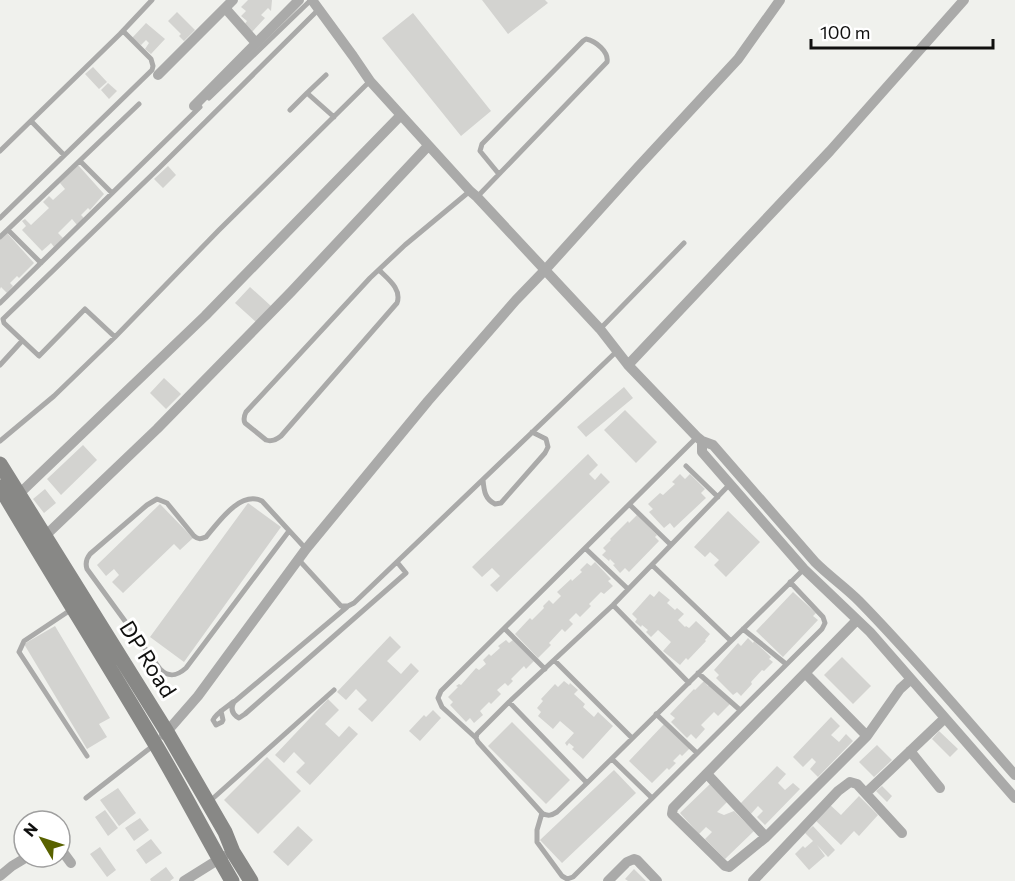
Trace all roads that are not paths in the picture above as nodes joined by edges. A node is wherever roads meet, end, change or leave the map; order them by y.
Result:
1 (152, 0) edge
2 (298, 0) edge
3 (780, 0) edge
4 (964, 0) edge
5 (314, 3) edge
6 (229, 4) edge
7 (123, 31) junction
8 (256, 43) junction
9 (158, 75) dead end
10 (327, 75) dead end
11 (370, 81) junction
12 (308, 93) junction
13 (139, 104) dead end
14 (194, 106) dead end
15 (290, 110) dead end
16 (400, 115) junction
17 (334, 117) junction
18 (31, 121) junction
19 (428, 146) junction
20 (0, 151) edge
21 (64, 155) junction
22 (80, 161) junction
23 (498, 173) junction
24 (112, 193) junction
25 (473, 194) junction
26 (0, 218) edge
27 (8, 230) junction
28 (0, 237) edge
29 (684, 243) dead end
30 (41, 262) junction
31 (379, 270) junction
32 (545, 270) junction
33 (0, 303) edge
34 (600, 329) junction
35 (115, 338) junction
36 (22, 342) junction
37 (617, 351) junction
38 (0, 365) edge
39 (628, 365) junction
40 (532, 432) junction
41 (700, 439) junction
42 (0, 441) edge
43 (0, 464) edge
44 (686, 466) dead end
45 (483, 480) junction
46 (730, 484) junction
47 (0, 487) edge
48 (19, 494) junction
49 (718, 497) junction
50 (630, 505) junction
51 (289, 531) junction
52 (45, 536) junction
53 (671, 545) junction
54 (306, 549) junction
55 (586, 549) junction
56 (298, 559) junction
57 (397, 562) junction
58 (652, 565) junction
59 (804, 569) junction
60 (790, 582) junction
61 (628, 589) junction
62 (85, 600) junction
63 (613, 605) junction
64 (348, 606) junction
65 (72, 609) junction
66 (857, 620) junction
67 (505, 629) junction
68 (743, 629) junction
69 (731, 641) junction
70 (554, 660) junction
71 (786, 664) junction
72 (545, 669) junction
73 (698, 673) junction
74 (805, 673) junction
75 (911, 679) junction
76 (688, 683) junction
77 (334, 690) dead end
78 (234, 702) junction
79 (509, 702) junction
80 (740, 710) junction
81 (221, 711) dead end
82 (656, 714) junction
83 (945, 718) junction
84 (167, 732) junction
85 (867, 736) junction
86 (476, 738) junction
87 (632, 738) junction
88 (155, 744) junction
89 (910, 751) junction
90 (697, 753) junction
91 (87, 756) dead end
92 (612, 759) junction
93 (707, 774) junction
94 (1015, 776) edge
95 (587, 783) junction
96 (940, 788) dead end
97 (866, 793) junction
98 (86, 798) dead end
99 (652, 798) junction
100 (1015, 798) edge
101 (208, 802) junction
102 (542, 813) junction
103 (902, 833) dead end
104 (766, 837) junction
105 (226, 855) junction
106 (12, 866) edge
107 (0, 876) edge
108 (184, 881) edge
109 (232, 881) edge
110 (251, 881) edge
111 (608, 881) edge
112 (657, 881) edge
113 (753, 881) edge

1 - 7 lane
2 - 8 street
3 - 32 street
4 - 39 street
5 - 11 street
5 - 24 lane
5 - 36 lane
6 - 8 street
6 - 9 street
7 - 18 lane
7 - 21 lane
8 - 14 street
10 - 12 lane
11 - 16 street
11 - 17 lane
12 - 15 lane
12 - 17 lane
13 - 22 lane
16 - 19 street
16 - 48 street
17 - 35 lane
18 - 20 lane
18 - 21 lane
19 - 25 street
19 - 52 street
21 - 26 lane
22 - 24 lane
22 - 27 lane
23 - 23 lane
23 - 25 lane
24 - 30 lane
25 - 31 lane
25 - 32 street
27 - 28 lane
27 - 30 lane
29 - 34 lane
30 - 33 lane
31 - 31 lane
32 - 34 street
32 - 54 street
34 - 37 street
35 - 36 lane
35 - 42 lane
36 - 38 lane
37 - 39 street
37 - 40 lane
39 - 41 street
40 - 45 lane
40 - 45 lane
41 - 46 street
41 - 50 lane
41 - 94 street
43 - 48 street, DP Road
44 - 49 lane
45 - 57 lane
46 - 49 lane
46 - 59 street
47 - 65 street, DP Road
48 - 52 street, DP Road
49 - 53 lane
50 - 53 lane
50 - 55 lane
51 - 51 lane
51 - 54 lane
52 - 62 street, DP Road
53 - 58 lane
54 - 56 street
55 - 61 lane
55 - 67 lane
56 - 64 lane
56 - 84 street
57 - 64 lane
57 - 78 lane
58 - 61 lane
58 - 69 lane
59 - 60 lane
59 - 66 street
60 - 68 lane
60 - 71 lane
61 - 63 lane
62 - 65 lane
62 - 84 street, DP Road
63 - 70 lane
63 - 76 lane
64 - 78 lane
65 - 88 street, DP Road
65 - 91 lane
66 - 74 street
66 - 75 street
67 - 72 lane
67 - 86 lane
68 - 69 lane
68 - 71 lane
69 - 73 lane
70 - 72 lane
70 - 87 lane
71 - 80 lane
72 - 79 lane
73 - 76 lane
73 - 80 lane
74 - 85 street
74 - 93 street
75 - 83 street
75 - 85 street
76 - 82 lane
77 - 101 lane
78 - 81 lane
79 - 86 lane
79 - 95 lane
80 - 90 lane
82 - 87 lane
82 - 90 lane
83 - 89 street
83 - 100 street
84 - 88 street
84 - 101 street, DP Road
85 - 104 street
86 - 102 lane
87 - 92 lane
88 - 98 lane
88 - 105 street, DP Road
89 - 96 street
89 - 97 street
90 - 99 lane
92 - 95 lane
92 - 99 lane
93 - 104 street
93 - 104 street
95 - 102 lane
97 - 103 street
97 - 113 street
99 - 102 lane
101 - 105 street, DP Road
105 - 108 street
105 - 109 street, DP Road
105 - 110 street, DP Road
106 - 107 street
111 - 112 street

